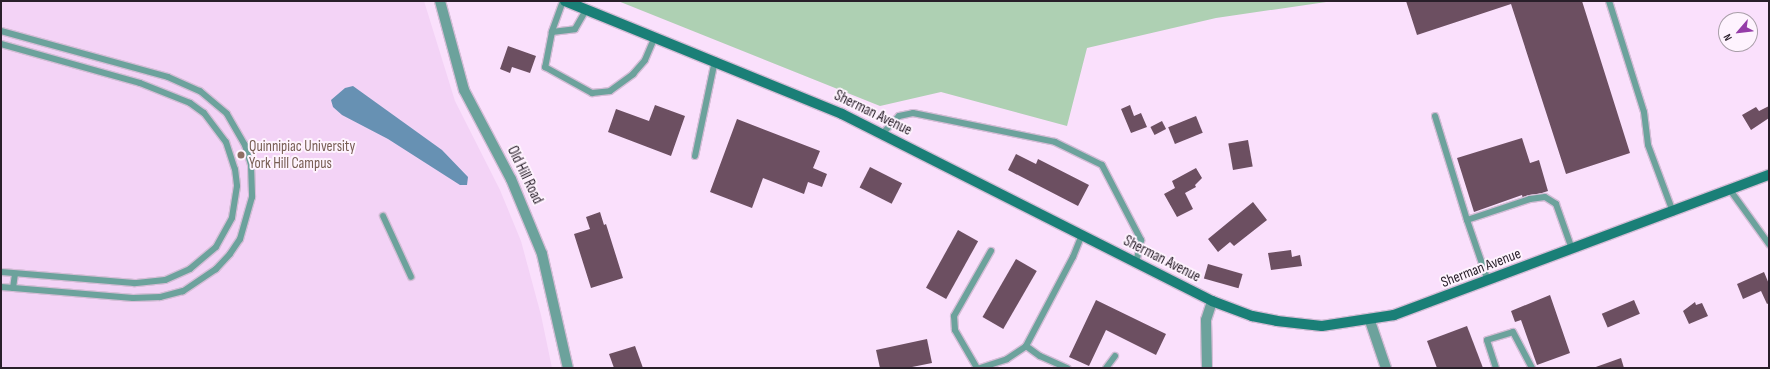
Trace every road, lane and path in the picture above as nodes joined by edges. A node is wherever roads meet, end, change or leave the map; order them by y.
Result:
1 (440, 1) edge
2 (564, 1) edge
3 (1609, 1) edge
4 (586, 10) junction
5 (1, 31) edge
6 (552, 32) junction
7 (655, 37) junction
8 (1, 44) edge
9 (715, 60) junction
10 (1435, 116) dead end
11 (883, 133) junction
12 (695, 156) dead end
13 (1769, 175) edge
14 (1730, 190) junction
15 (1673, 212) junction
16 (383, 216) dead end
17 (1467, 220) junction
18 (1082, 235) junction
19 (1769, 244) edge
20 (1572, 249) junction
21 (991, 251) dead end
22 (1136, 262) junction
23 (1, 272) edge
24 (15, 274) junction
25 (411, 277) dead end
26 (1488, 281) junction
27 (1, 287) edge
28 (13, 288) junction
29 (1212, 301) junction
30 (1370, 321) junction
31 (1026, 346) junction
32 (1115, 356) dead end
33 (568, 368) edge
34 (979, 368) edge
35 (1067, 368) edge
36 (1106, 368) edge
37 (1207, 368) edge
38 (1386, 368) edge
39 (1496, 368) edge
40 (1532, 368) edge

1 - 33 street, Old Hill Road
2 - 4 main road, Sherman Avenue
2 - 6 lane
3 - 15 lane
4 - 6 lane
4 - 7 main road, Sherman Avenue
5 - 28 lane
6 - 7 lane
7 - 9 main road, Sherman Avenue
8 - 24 lane
9 - 11 main road, Sherman Avenue
9 - 12 lane
10 - 17 lane
11 - 18 main road, Sherman Avenue
11 - 22 lane
13 - 14 main road, Sherman Avenue
14 - 15 main road, Sherman Avenue
14 - 19 lane
15 - 20 main road, Sherman Avenue
16 - 25 lane
17 - 20 lane
17 - 26 lane
18 - 22 main road, Sherman Avenue
18 - 31 lane
20 - 26 main road, Sherman Avenue
21 - 34 lane
22 - 29 main road, Sherman Avenue
23 - 24 lane
24 - 28 lane
26 - 30 main road, Sherman Avenue
27 - 28 lane
29 - 30 main road, Sherman Avenue
29 - 37 street
30 - 38 street
31 - 34 lane
31 - 35 lane
32 - 36 lane
39 - 40 lane

